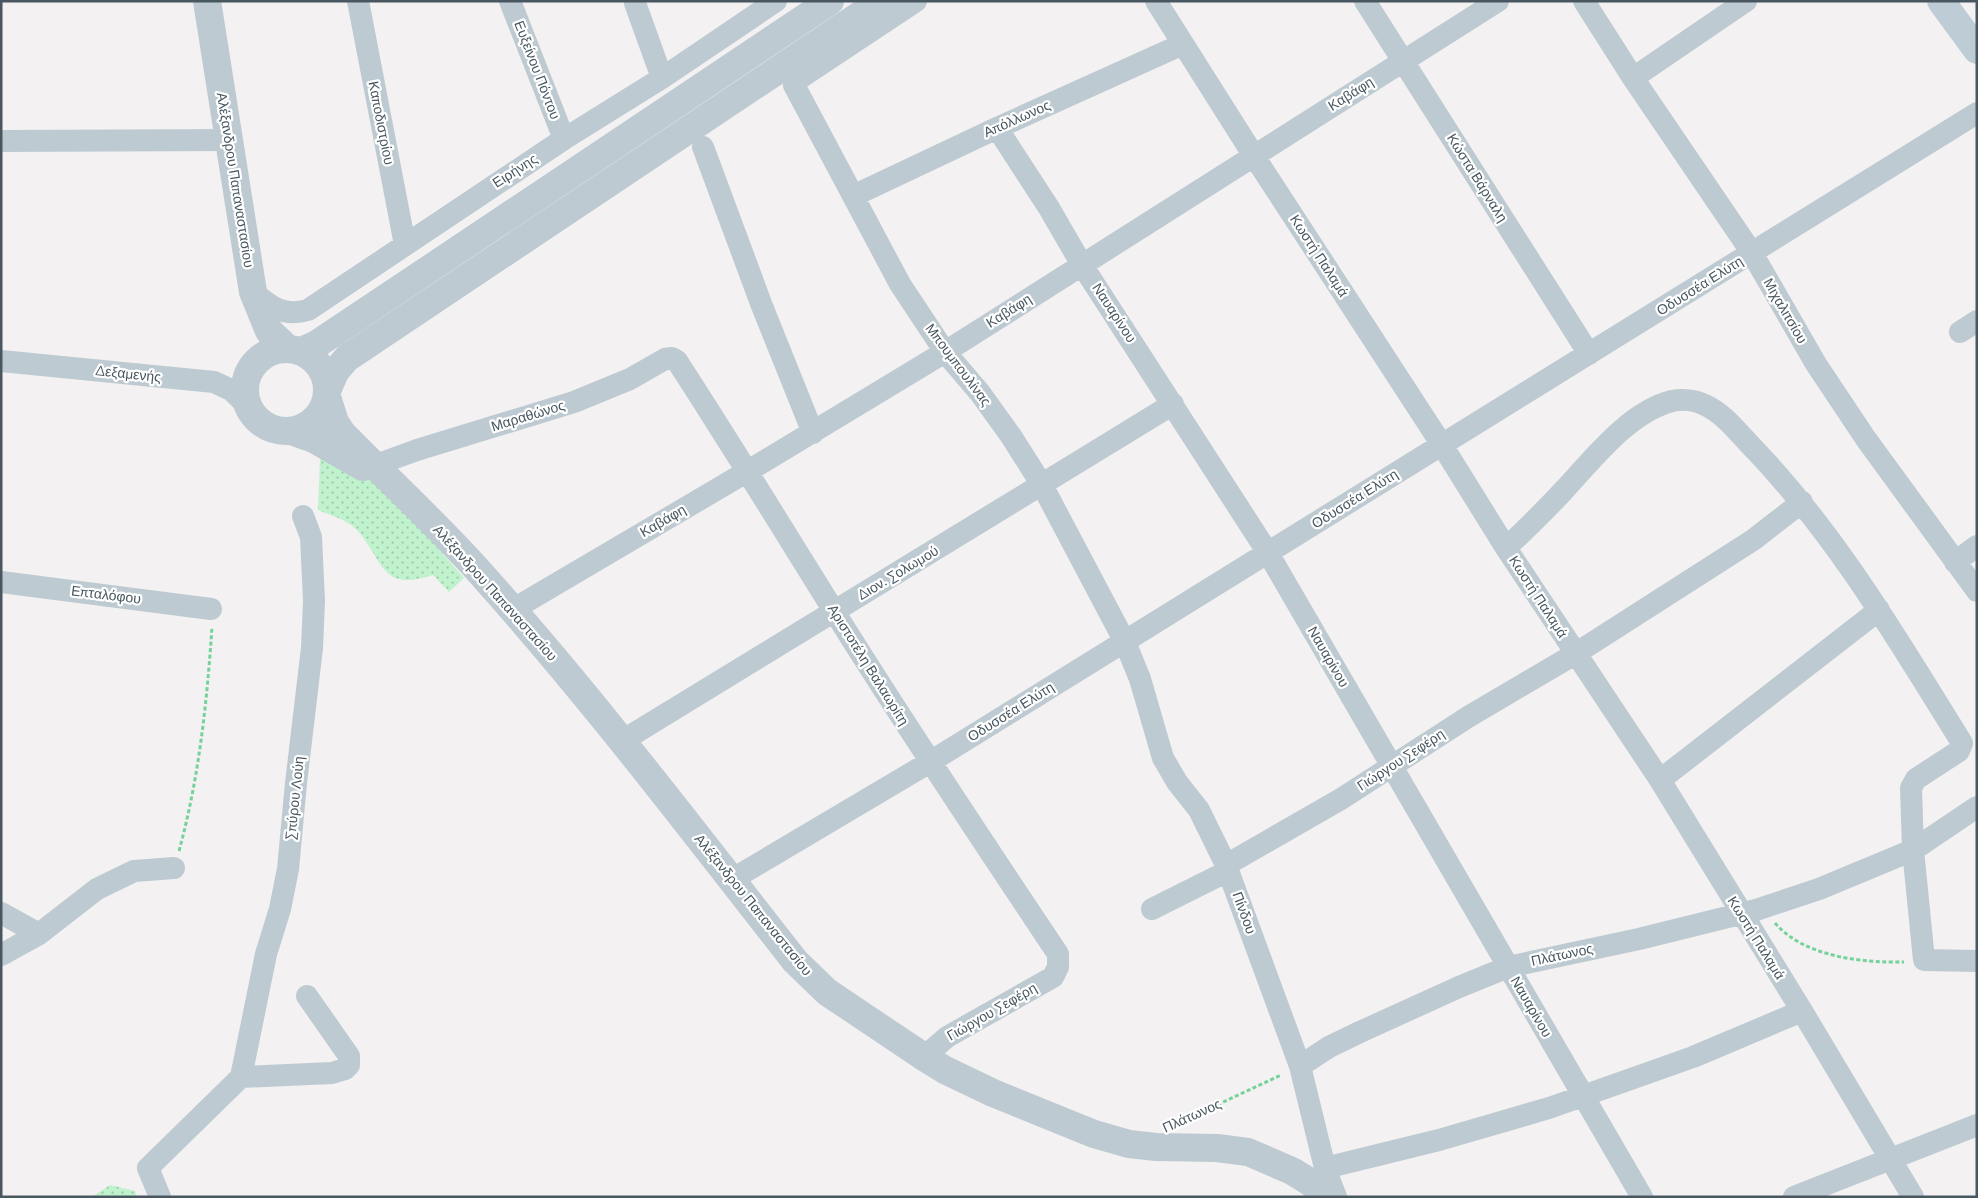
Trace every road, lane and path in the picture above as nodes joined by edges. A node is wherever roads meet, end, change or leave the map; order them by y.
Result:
1 (207, 1) edge
2 (358, 1) edge
3 (510, 1) edge
4 (830, 1) edge
5 (881, 1) edge
6 (916, 1) edge
7 (1156, 1) edge
8 (1365, 1) edge
9 (1498, 1) edge
10 (1584, 1) edge
11 (1746, 1) edge
12 (1941, 1) edge
13 (634, 3) dead end
14 (764, 5) edge
15 (1183, 44) junction
16 (1977, 50) edge
17 (1403, 61) junction
18 (662, 78) junction
19 (1633, 78) junction
20 (1977, 114) edge
21 (997, 128) junction
22 (564, 139) junction
23 (230, 140) junction
24 (1, 141) edge
25 (703, 147) dead end
26 (1254, 156) junction
27 (853, 196) junction
28 (404, 244) junction
29 (1752, 253) junction
30 (1082, 265) junction
31 (253, 292) junction
32 (294, 350) junction
33 (945, 352) junction
34 (1589, 354) junction
35 (1, 361) edge
36 (677, 361) joint
37 (251, 367) junction
38 (327, 394) junction
39 (1173, 404) junction
40 (248, 406) junction
41 (291, 431) junction
42 (812, 433) junction
43 (1442, 445) junction
44 (748, 471) junction
45 (382, 474) junction
46 (1042, 485) junction
47 (1802, 502) junction
48 (303, 516) dead end
49 (1977, 546) edge
50 (1506, 548) junction
51 (1268, 554) junction
52 (1955, 562) junction
53 (1, 582) edge
54 (1977, 590) edge
55 (211, 609) joint
56 (512, 610) junction
57 (1879, 610) junction
58 (834, 612) junction
59 (1125, 642) junction
60 (1575, 654) junction
61 (622, 741) junction
62 (930, 762) junction
63 (1392, 766) junction
64 (1660, 780) junction
65 (1977, 807) edge
66 (1913, 850) junction
67 (174, 868) joint
68 (1227, 868) junction
69 (731, 880) junction
70 (1766, 908) junction
71 (1152, 909) dead end
72 (1, 914) edge
73 (1741, 914) junction
74 (39, 934) junction
75 (1, 955) edge
76 (1924, 960) junction
77 (1977, 961) edge
78 (1058, 967) joint
79 (1508, 967) junction
80 (308, 996) dead end
81 (1802, 1011) junction
82 (924, 1056) junction
83 (1300, 1066) junction
84 (241, 1077) junction
85 (1583, 1096) junction
86 (1175, 1124) dead end
87 (1977, 1125) edge
88 (1892, 1159) junction
89 (1325, 1168) junction
90 (160, 1197) edge
91 (1327, 1197) edge
92 (1336, 1197) edge
93 (1642, 1197) edge
94 (1794, 1197) edge
95 (1913, 1197) edge

1 - 23 street, Αλέξανδρου Παπαναστασίου
2 - 28 street, Καποδιστρίου
3 - 22 street, Ευξείνου Πόντου
4 - 32 street
5 - 38 street
6 - 27 street, Μπουμπουλίνας
7 - 15 street, Κωστή Παλαμά
8 - 17 street, Κώστα Βάρναλη
9 - 17 street, Καβάφη
10 - 19 street, Μιχαλιτσίου
11 - 19 street
12 - 16 main road
13 - 18 street
14 - 18 street, Ειρήνης
15 - 21 street, Απόλλωνος
15 - 26 street, Κωστή Παλαμά
17 - 26 street, Καβάφη
17 - 34 street, Κώστα Βάρναλη
18 - 22 street, Ειρήνης
19 - 29 street, Μιχαλιτσίου
20 - 29 street, Οδυσσέα Ελύτη
21 - 27 street, Απόλλωνος
21 - 30 street, Ναυαρίνου
22 - 28 street, Ειρήνης
23 - 24 street
23 - 31 street, Αλέξανδρου Παπαναστασίου
25 - 42 street
26 - 30 street, Καβάφη
26 - 43 street, Κωστή Παλαμά
27 - 33 street, Μπουμπουλίνας
28 - 31 street, Ειρήνης
29 - 34 street, Οδυσσέα Ελύτη
29 - 52 street, Μιχαλιτσίου
30 - 33 street, Καβάφη
30 - 39 street, Ναυαρίνου
31 - 32 street, Αλέξανδρου Παπαναστασίου
31 - 37 street
32 - 37 street
32 - 38 street
33 - 42 street, Καβάφη
33 - 46 street, Μπουμπουλίνας
34 - 43 street, Οδυσσέα Ελύτη
35 - 40 street, Δεξαμενής
36 - 44 street, Αριστοτέλη Βαλαωρίτη
36 - 45 street, Μαραθώνος
37 - 40 street
38 - 41 street
38 - 45 street, Αλέξανδρου Παπαναστασίου
39 - 46 street, Διον. Σολωμού
39 - 51 street, Ναυαρίνου
40 - 41 street
41 - 45 street
42 - 44 street, Καβάφη
43 - 50 street, Κωστή Παλαμά
43 - 51 street, Οδυσσέα Ελύτη
44 - 56 street, Καβάφη
44 - 58 street, Αριστοτέλη Βαλαωρίτη
45 - 56 street, Αλέξανδρου Παπαναστασίου
46 - 58 street, Διον. Σολωμού
46 - 59 street, Μπουμπουλίνας
47 - 50 street
47 - 57 street
47 - 60 street, Γιώργου Σεφέρη
48 - 84 street, Σπύρου Λούη
49 - 52 street
50 - 60 street, Κωστή Παλαμά
51 - 59 street, Οδυσσέα Ελύτη
51 - 63 street, Ναυαρίνου
52 - 54 street, Μιχαλιτσίου
53 - 55 street, Επταλόφου
55 - 67 path
56 - 61 street, Αλέξανδρου Παπαναστασίου
57 - 64 street
57 - 66 street
58 - 61 street, Διον. Σολωμού
58 - 62 street, Αριστοτέλη Βαλαωρίτη
59 - 62 street, Οδυσσέα Ελύτη
59 - 68 street, Πίνδου
60 - 63 street, Γιώργου Σεφέρη
60 - 64 street, Κωστή Παλαμά
61 - 69 street, Αλέξανδρου Παπαναστασίου
62 - 69 street, Οδυσσέα Ελύτη
62 - 78 street, Αριστοτέλη Βαλαωρίτη
63 - 68 street, Γιώργου Σεφέρη
63 - 79 street, Ναυαρίνου
64 - 73 street, Κωστή Παλαμά
65 - 66 street, Πλάτωνος
66 - 70 street, Πλάτωνος
66 - 76 street
67 - 74 street
68 - 71 street, Γιώργου Σεφέρη
68 - 83 street, Πίνδου
69 - 82 street, Αλέξανδρου Παπαναστασίου
70 - 73 street, Πλάτωνος
70 - 76 path
72 - 74 street
73 - 79 street, Πλάτωνος
73 - 81 street, Κωστή Παλαμά
74 - 75 street
76 - 77 street
78 - 82 street, Γιώργου Σεφέρη
79 - 83 street, Πλάτωνος
79 - 85 street, Ναυαρίνου
80 - 84 street
81 - 85 street
81 - 88 street, Κωστή Παλαμά
82 - 91 street, Αλέξανδρου Παπαναστασίου
83 - 86 path, Πλάτωνος
83 - 89 street, Πίνδου
84 - 90 street
85 - 89 street
85 - 93 street, Ναυαρίνου
87 - 88 street
88 - 94 street
88 - 95 street, Κωστή Παλαμά
89 - 92 street, Πίνδου

